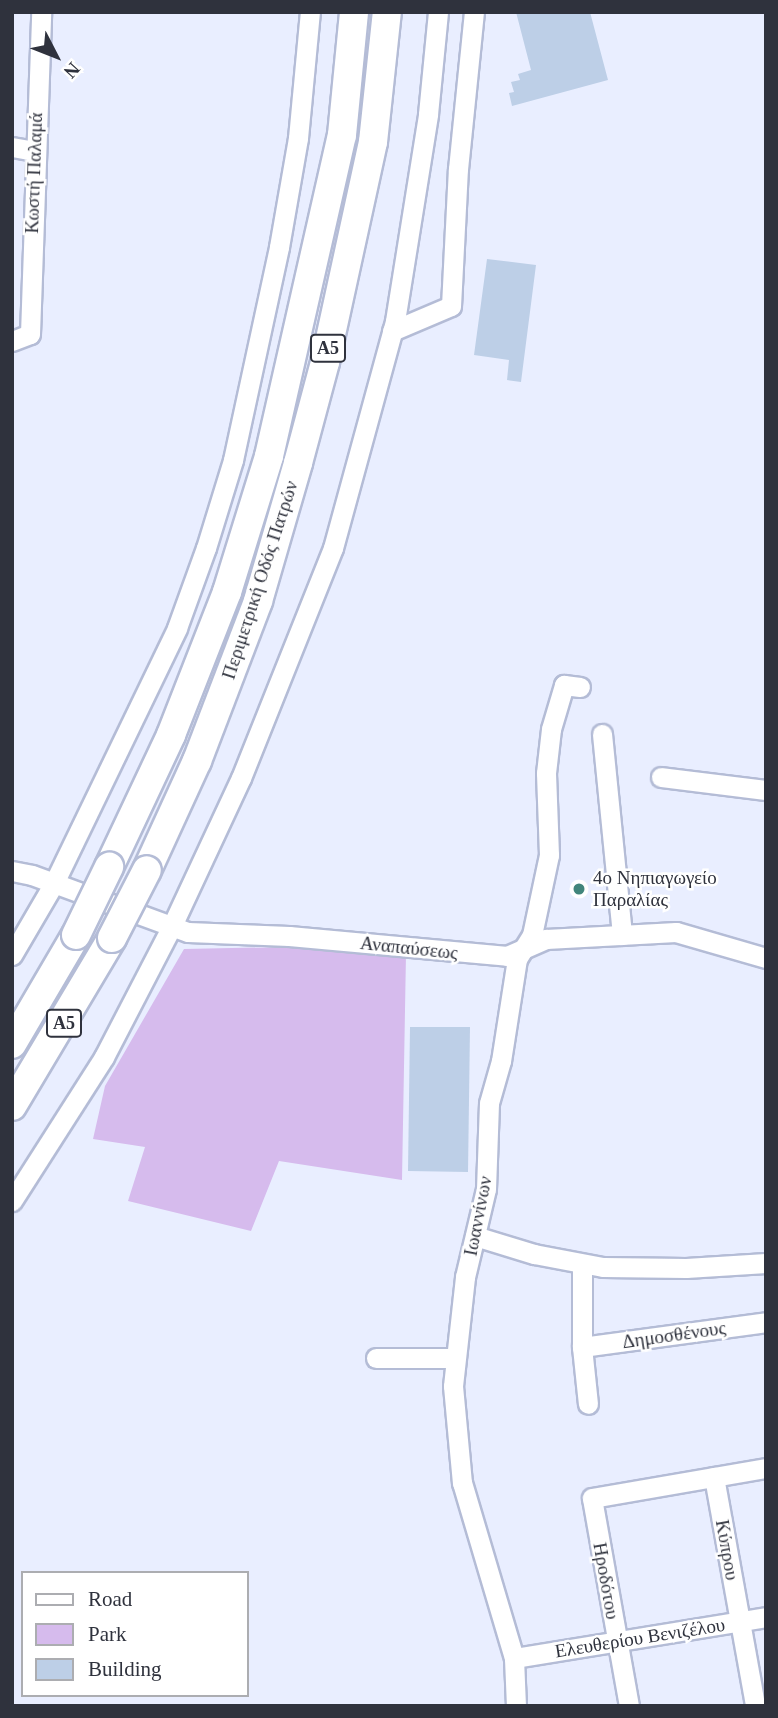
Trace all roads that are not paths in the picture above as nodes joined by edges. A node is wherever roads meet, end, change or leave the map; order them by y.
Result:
1 (41, 12) edge
2 (310, 12) edge
3 (355, 12) edge
4 (387, 12) edge
5 (438, 12) edge
6 (474, 12) edge
7 (12, 147) edge
8 (34, 151) junction
9 (392, 331) junction
10 (21, 338) edge
11 (572, 686) dead end
12 (602, 734) dead end
13 (661, 777) dead end
14 (766, 790) edge
15 (12, 872) edge
16 (54, 883) junction
17 (171, 929) junction
18 (622, 935) junction
19 (523, 949) junction
20 (12, 955) edge
21 (766, 958) edge
22 (12, 1044) edge
23 (12, 1106) edge
24 (12, 1201) edge
25 (475, 1236) junction
26 (582, 1264) junction
27 (766, 1264) edge
28 (766, 1322) edge
29 (582, 1347) junction
30 (376, 1358) dead end
31 (455, 1359) junction
32 (588, 1404) dead end
33 (766, 1468) edge
34 (714, 1477) junction
35 (766, 1617) edge
36 (740, 1621) junction
37 (617, 1642) junction
38 (514, 1658) junction
39 (516, 1706) edge
40 (629, 1706) edge
41 (755, 1706) edge

1 - 8 street, Κωστή Παλαμά
2 - 16 street
3 - 22 highway, Περιμετρική Οδός Πατρών / Α5, bridge
4 - 23 highway, Περιμετρική Οδός Πατρών / Α5, bridge
5 - 9 street
6 - 9 street
7 - 8 street
8 - 10 street, Κωστή Παλαμά
9 - 17 street
11 - 19 street, Ιωαννίνων
12 - 18 street
13 - 14 street
15 - 16 street, Αναπαύσεως
16 - 17 street, Αναπαύσεως
16 - 20 street
17 - 19 street, Αναπαύσεως
17 - 24 street
18 - 19 street, Αναπαύσεως
18 - 21 street, Αναπαύσεως
19 - 25 street, Ιωαννίνων
25 - 26 street
25 - 31 street, Ιωαννίνων
26 - 27 street
26 - 29 street
28 - 29 street, Δημοσθένους
29 - 32 street
30 - 31 street
31 - 38 street, Ιωαννίνων
33 - 34 street
34 - 36 street, Κύπρου
34 - 37 street, Ηροδότου
35 - 36 street, Ελευθερίου Βενιζέλου
36 - 37 street, Ελευθερίου Βενιζέλου
36 - 41 street, Κύπρου
37 - 38 street, Ελευθερίου Βενιζέλου
37 - 40 street, Ηροδότου
38 - 39 street, Ιωαννίνων

